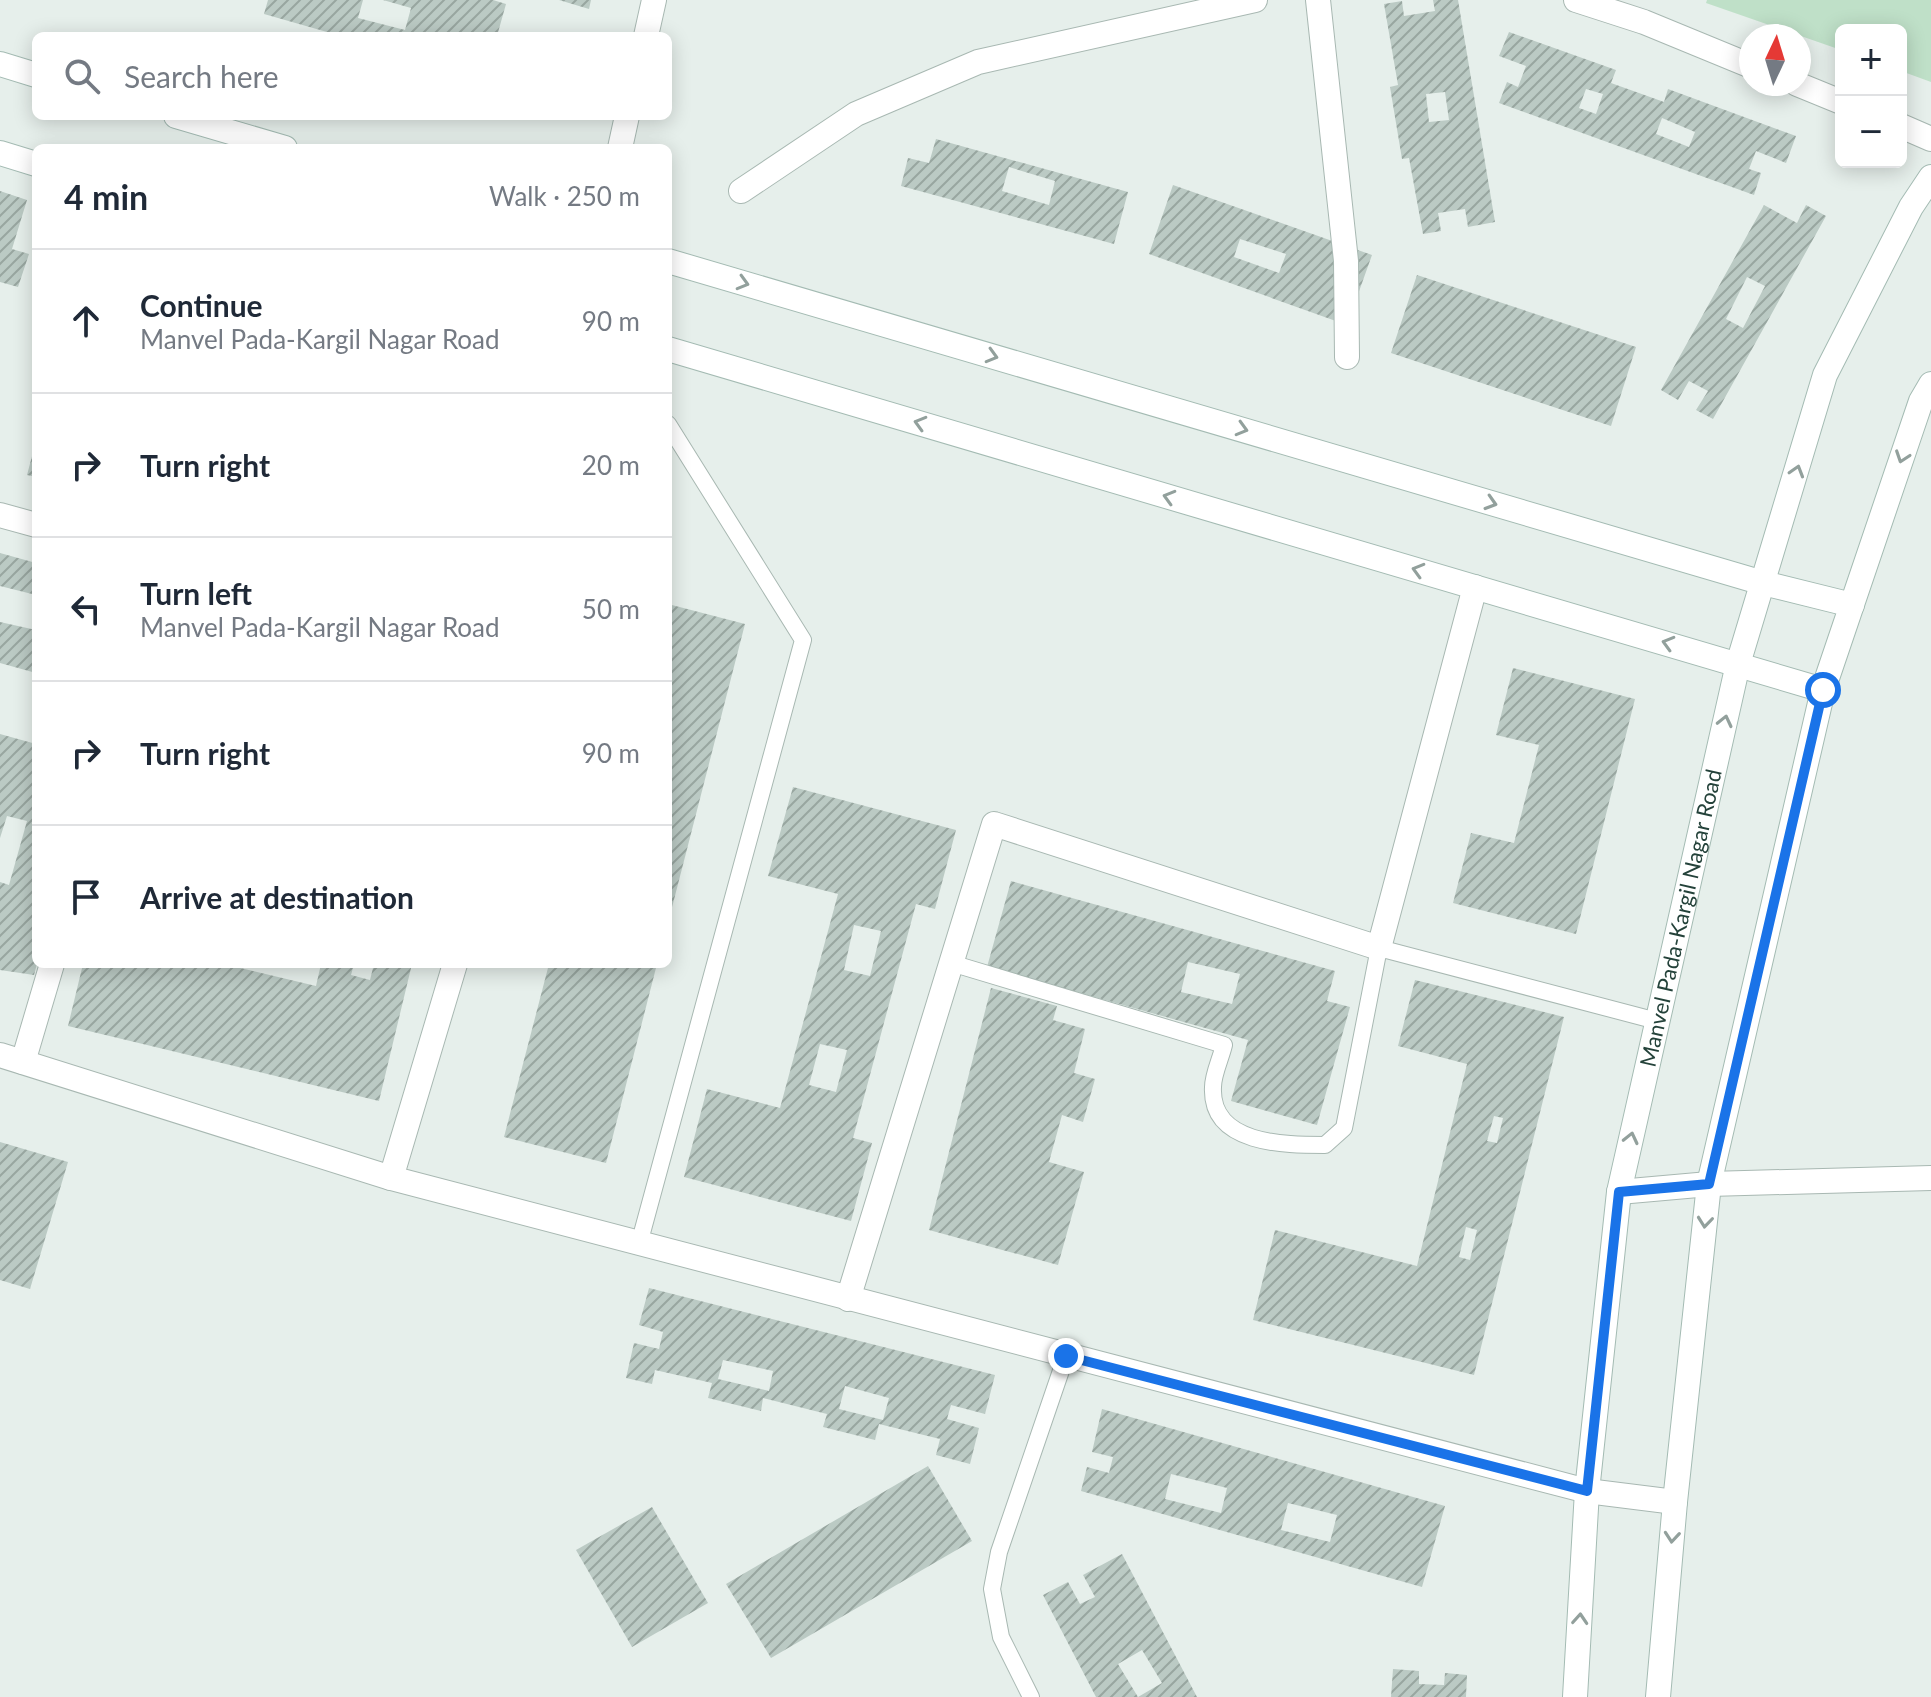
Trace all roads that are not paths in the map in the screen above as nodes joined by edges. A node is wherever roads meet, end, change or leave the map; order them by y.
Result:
1 (654, 0) edge
2 (1255, 0) edge
3 (1318, 0) edge
4 (1576, 0) edge
5 (1644, 11) edge
6 (647, 32) edge
7 (1739, 60) edge
8 (0, 64) edge
9 (32, 74) edge
10 (1811, 90) edge
11 (1835, 100) edge
12 (190, 120) edge
13 (626, 120) edge
14 (1907, 129) edge
15 (1931, 139) edge
16 (271, 144) edge
17 (621, 144) edge
18 (0, 153) edge
19 (32, 163) edge
20 (1931, 177) edge
21 (741, 191) dead end
22 (672, 262) edge
23 (672, 350) edge
24 (1347, 357) dead end
25 (1931, 384) edge
26 (672, 430) edge
27 (0, 515) edge
28 (32, 524) edge
29 (1763, 583) junction
30 (1475, 587) junction
31 (1852, 605) junction
32 (1738, 664) junction
33 (1823, 690) junction
34 (1379, 948) junction
35 (951, 963) junction
36 (50, 968) edge
37 (454, 968) edge
38 (1657, 1021) junction
39 (12, 1059) edge
40 (391, 1178) junction
41 (1931, 1178) edge
42 (1709, 1184) junction
43 (1619, 1192) junction
44 (639, 1244) junction
45 (848, 1299) junction
46 (1066, 1356) junction
47 (1587, 1491) junction
48 (1675, 1502) junction
49 (1031, 1697) edge
50 (1575, 1697) edge
51 (1658, 1697) edge

1 - 6 street
2 - 21 street
3 - 24 street
4 - 5 street
5 - 7 street
8 - 9 street
10 - 11 street
12 - 16 street
13 - 17 street
14 - 15 street
18 - 19 street
29 -> 20 street, Manvel Pada-Kargil Nagar Road
22 -> 29 street
30 -> 23 street
25 -> 31 street
26 - 44 lane
27 - 28 street
29 - 31 street
29 - 32 street, Manvel Pada-Kargil Nagar Road
32 -> 30 street
30 - 34 street
31 - 33 street
32 - 33 street
38 -> 32 street, Manvel Pada-Kargil Nagar Road
33 - 42 street
34 - 35 street
34 - 35 lane
34 - 38 lane
35 - 45 street
36 - 39 street
37 - 40 street
43 -> 38 street, Manvel Pada-Kargil Nagar Road
39 - 40 street
40 - 44 street
41 - 42 street
42 - 43 street
42 -> 48 street
43 - 47 street, Manvel Pada-Kargil Nagar Road
44 - 45 street
45 - 46 street
46 - 47 street
46 - 49 lane
47 - 48 street
50 -> 47 street, Manvel Pada-Kargil Nagar Road
48 -> 51 street

